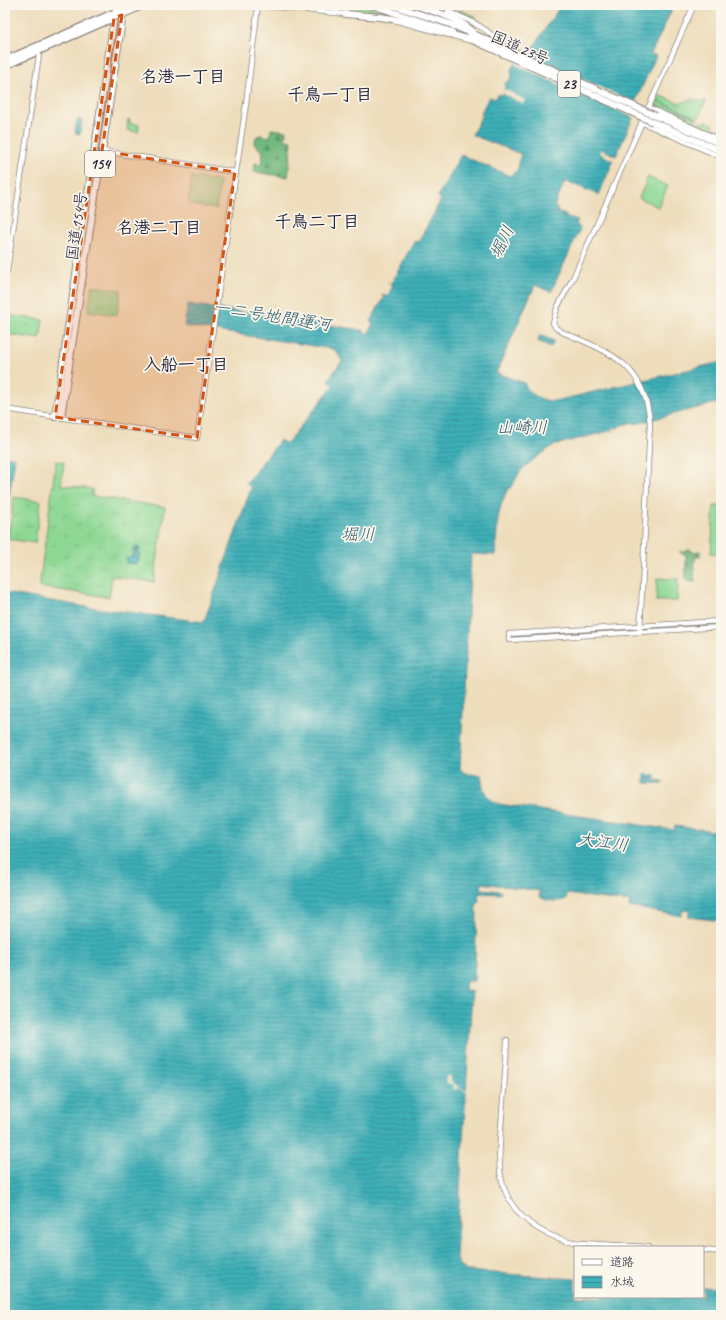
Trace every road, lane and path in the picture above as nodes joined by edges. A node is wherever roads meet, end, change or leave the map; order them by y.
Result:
1 (144, 5) edge
2 (258, 5) edge
3 (307, 5) edge
4 (347, 5) edge
5 (372, 5) edge
6 (392, 5) edge
7 (415, 5) edge
8 (694, 5) edge
9 (126, 6) edge
10 (448, 11) dead end
11 (115, 12) edge
12 (345, 14) joint
13 (122, 15) junction
14 (493, 36) dead end
15 (473, 37) junction
16 (486, 43) junction
17 (37, 51) junction
18 (5, 60) edge
19 (5, 66) edge
20 (648, 107) junction
21 (641, 122) junction
22 (721, 141) edge
23 (721, 144) edge
24 (102, 151) junction
25 (721, 151) edge
26 (721, 157) edge
27 (236, 172) junction
28 (7, 271) dead end
29 (5, 409) edge
30 (58, 417) junction
31 (721, 621) edge
32 (640, 626) junction
33 (721, 627) edge
34 (640, 632) junction
35 (507, 1040) dead end
36 (631, 1246) edge
37 (704, 1250) edge
38 (721, 1252) edge

1 - 13 highway
2 - 12 street
2 - 27 street
3 - 4 street
5 - 15 highway, 国道23号 / 23
6 - 15 highway, 国道23号 / 23
7 - 15 highway, 23
8 - 20 street
9 - 11 highway, 国道154号 / 154
9 - 13 highway, 国道154号 / 154
10 - 14 street
11 - 13 highway
11 - 17 main road
11 - 18 main road
11 - 30 highway, 国道154号 / 154
12 - 15 highway, 23
13 - 24 highway, 国道154号 / 154
15 - 16 highway, 国道23号 / 23
16 - 23 highway, 国道23号 / 23, bridge
16 - 25 highway, 国道23号 / 23, bridge
17 - 19 main road
17 - 28 street
20 - 21 street
20 - 22 street
21 - 26 street
21 - 32 street
24 - 27 street
24 - 30 highway, 国道154号 / 154
27 - 30 street
29 - 30 street
31 - 32 street
32 - 34 street
32 - 34 street
33 - 34 street
35 - 36 street
37 - 38 street

